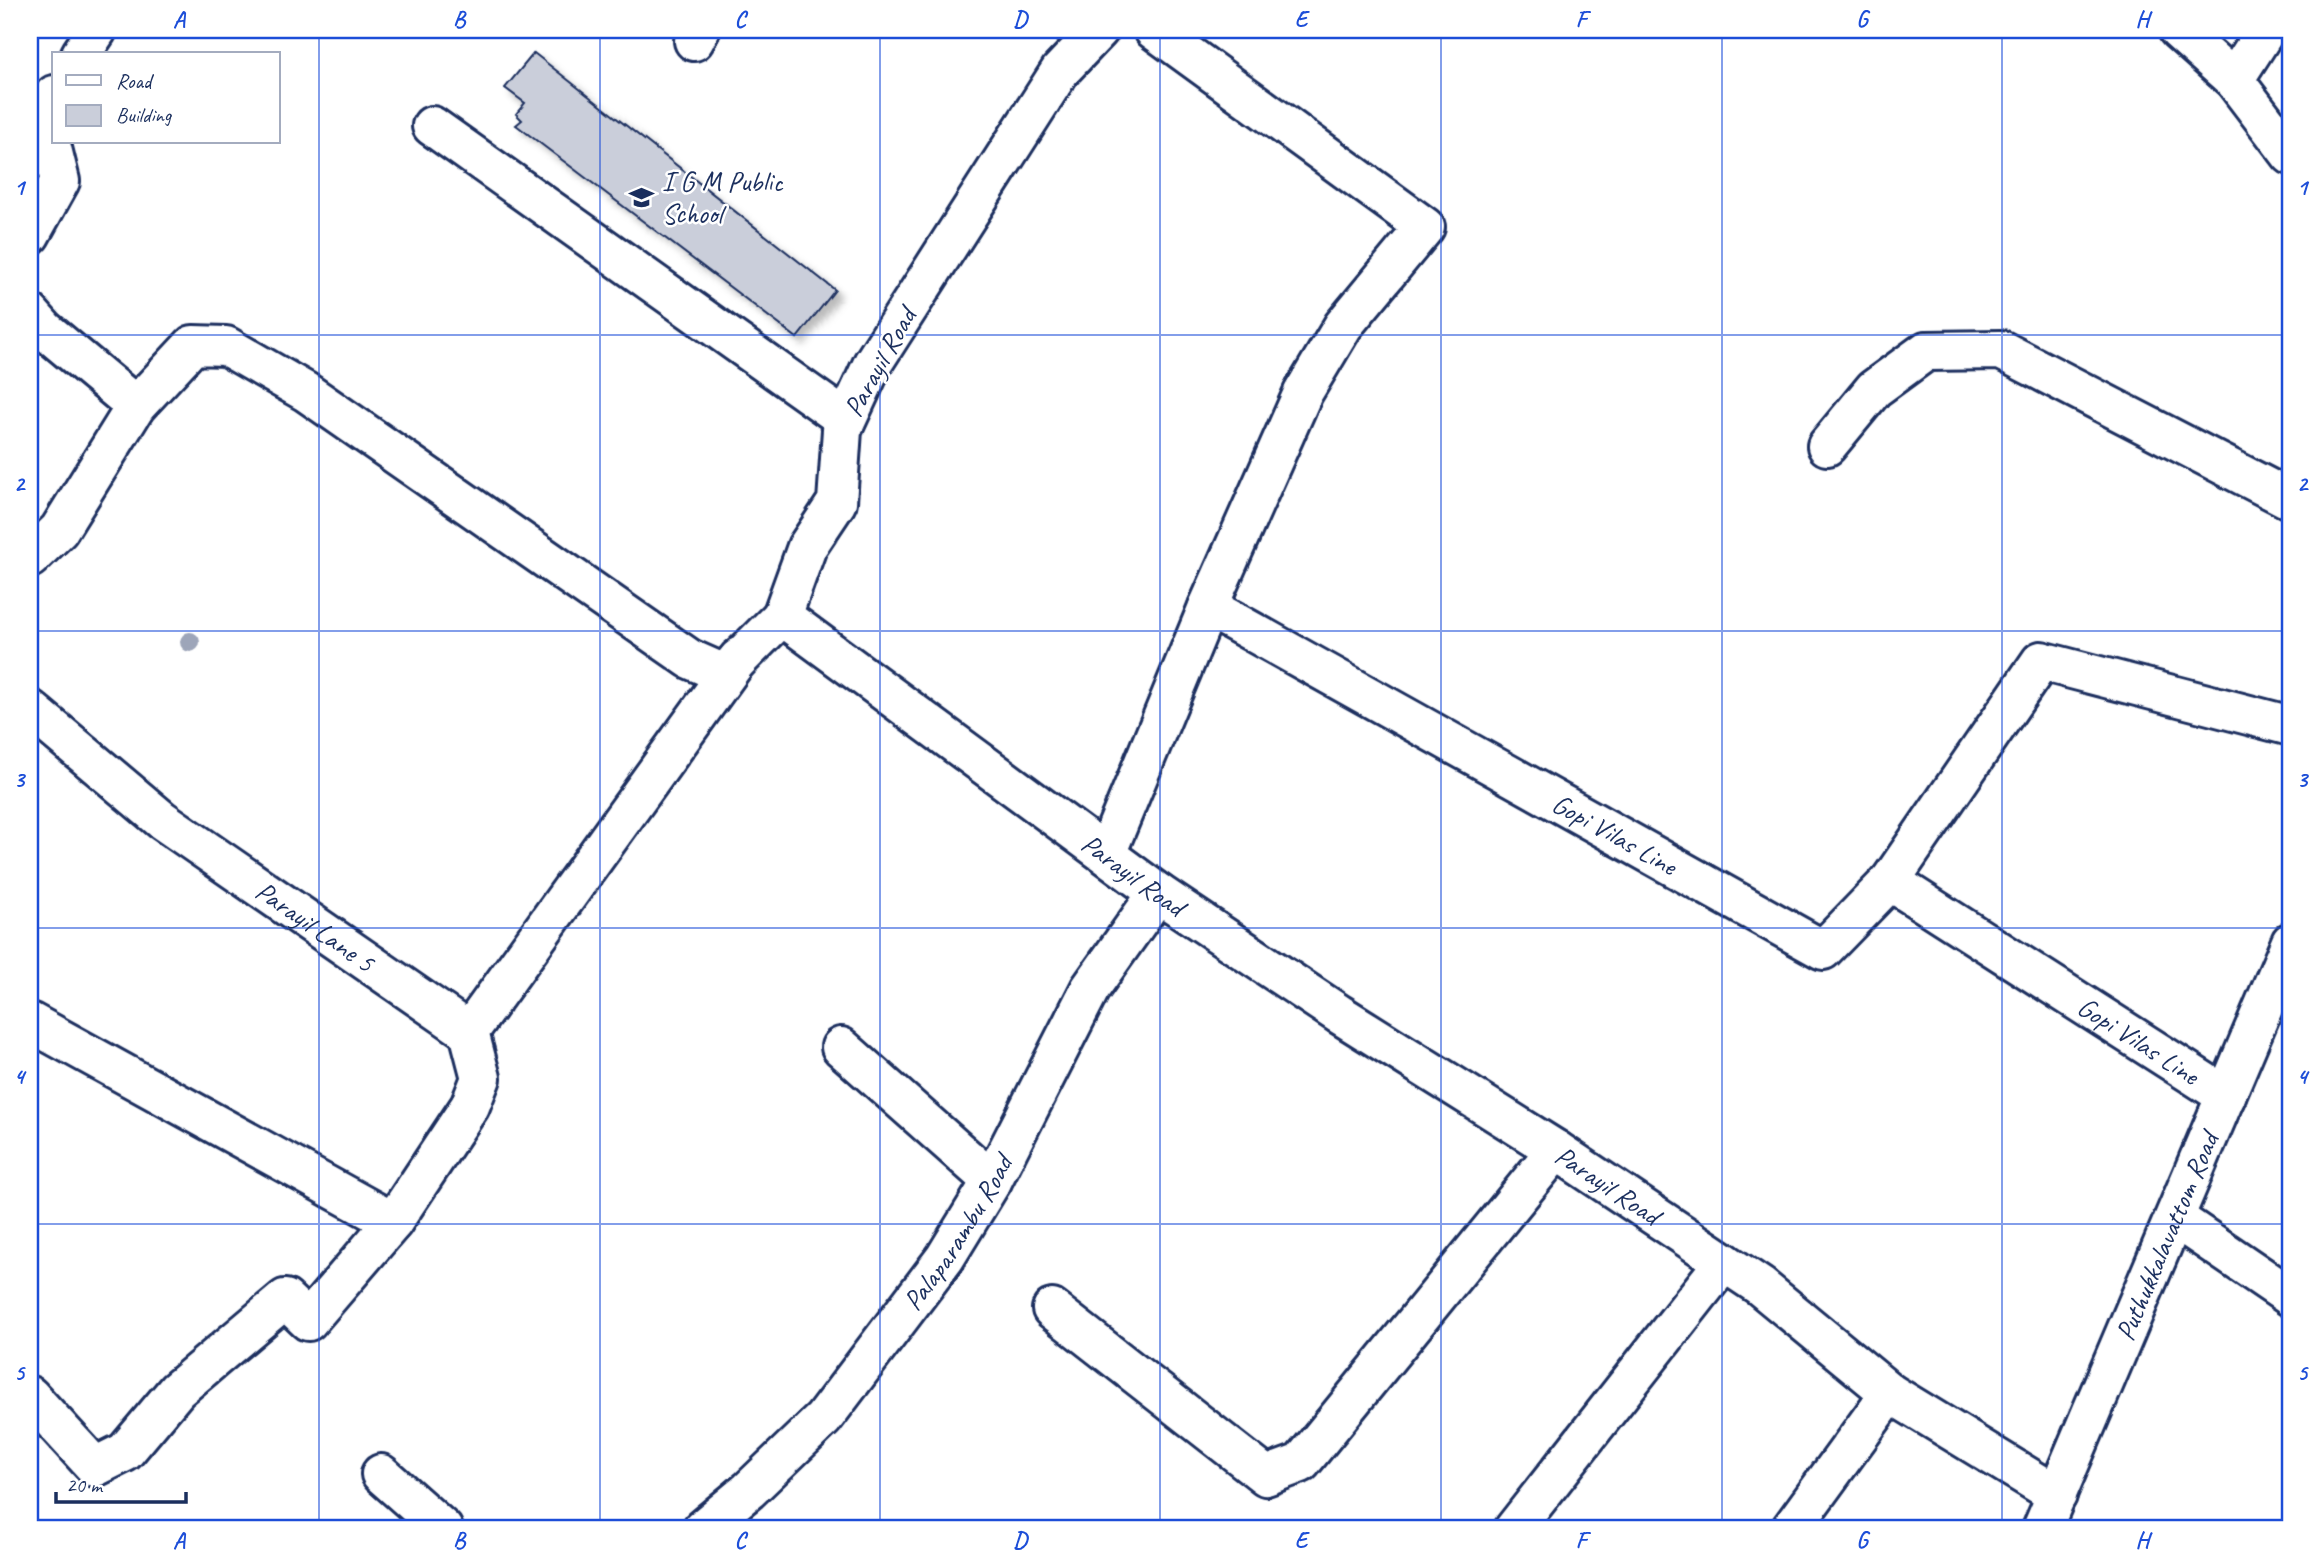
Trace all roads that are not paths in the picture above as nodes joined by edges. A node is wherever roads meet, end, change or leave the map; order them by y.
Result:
1 (97, 30) edge
2 (1099, 30) edge
3 (1154, 30) edge
4 (2179, 30) edge
5 (2266, 30) edge
6 (82, 52) edge
7 (2234, 80) junction
8 (52, 98) edge
9 (432, 126) dead end
10 (2291, 155) edge
11 (30, 235) edge
12 (30, 313) edge
13 (136, 406) junction
14 (846, 419) junction
15 (1827, 446) dead end
16 (2291, 500) edge
17 (30, 558) edge
18 (1208, 607) junction
19 (782, 616) junction
20 (738, 659) junction
21 (30, 709) edge
22 (2291, 726) edge
23 (1106, 854) junction
24 (1890, 881) junction
25 (1158, 893) junction
26 (2291, 942) edge
27 (30, 1022) edge
28 (469, 1032) junction
29 (841, 1047) dead end
30 (2226, 1096) junction
31 (1556, 1150) junction
32 (992, 1181) junction
33 (2175, 1218) junction
34 (393, 1222) junction
35 (1724, 1262) junction
36 (2291, 1297) edge
37 (1052, 1309) dead end
38 (1890, 1393) junction
39 (30, 1396) edge
40 (381, 1474) dead end
41 (2057, 1495) junction
42 (443, 1529) edge
43 (702, 1529) edge
44 (1514, 1529) edge
45 (1791, 1529) edge
46 (2042, 1529) edge

1 - 6 street
2 - 14 street, Parayil Road
3 - 18 street
4 - 7 street
5 - 7 street
7 - 10 street
8 - 11 street
9 - 14 street
12 - 13 street
13 - 17 street
13 - 20 street
14 - 19 street, Parayil Road
15 - 16 street
18 - 23 street
18 - 24 street, Gopi Vilas Line
19 - 20 street
19 - 23 street, Parayil Road
20 - 28 street
21 - 28 street, Parayil Lane 5
22 - 24 street
23 - 25 street, Parayil Road
24 - 30 street, Gopi Vilas Line
25 - 31 street, Parayil Road
25 - 32 street, Palaparambu Road
26 - 30 street, Puthukkalavattom Road
27 - 34 street
28 - 34 street
29 - 32 street
30 - 33 street, Puthukkalavattom Road
31 - 35 street, Parayil Road
31 - 37 street
32 - 43 street, Palaparambu Road
33 - 36 street
33 - 41 street, Puthukkalavattom Road
34 - 39 street
35 - 38 street, Parayil Road
35 - 44 street
38 - 41 street, Parayil Road
38 - 45 street
40 - 42 street
41 - 46 street, Puthukkalavattom Road

